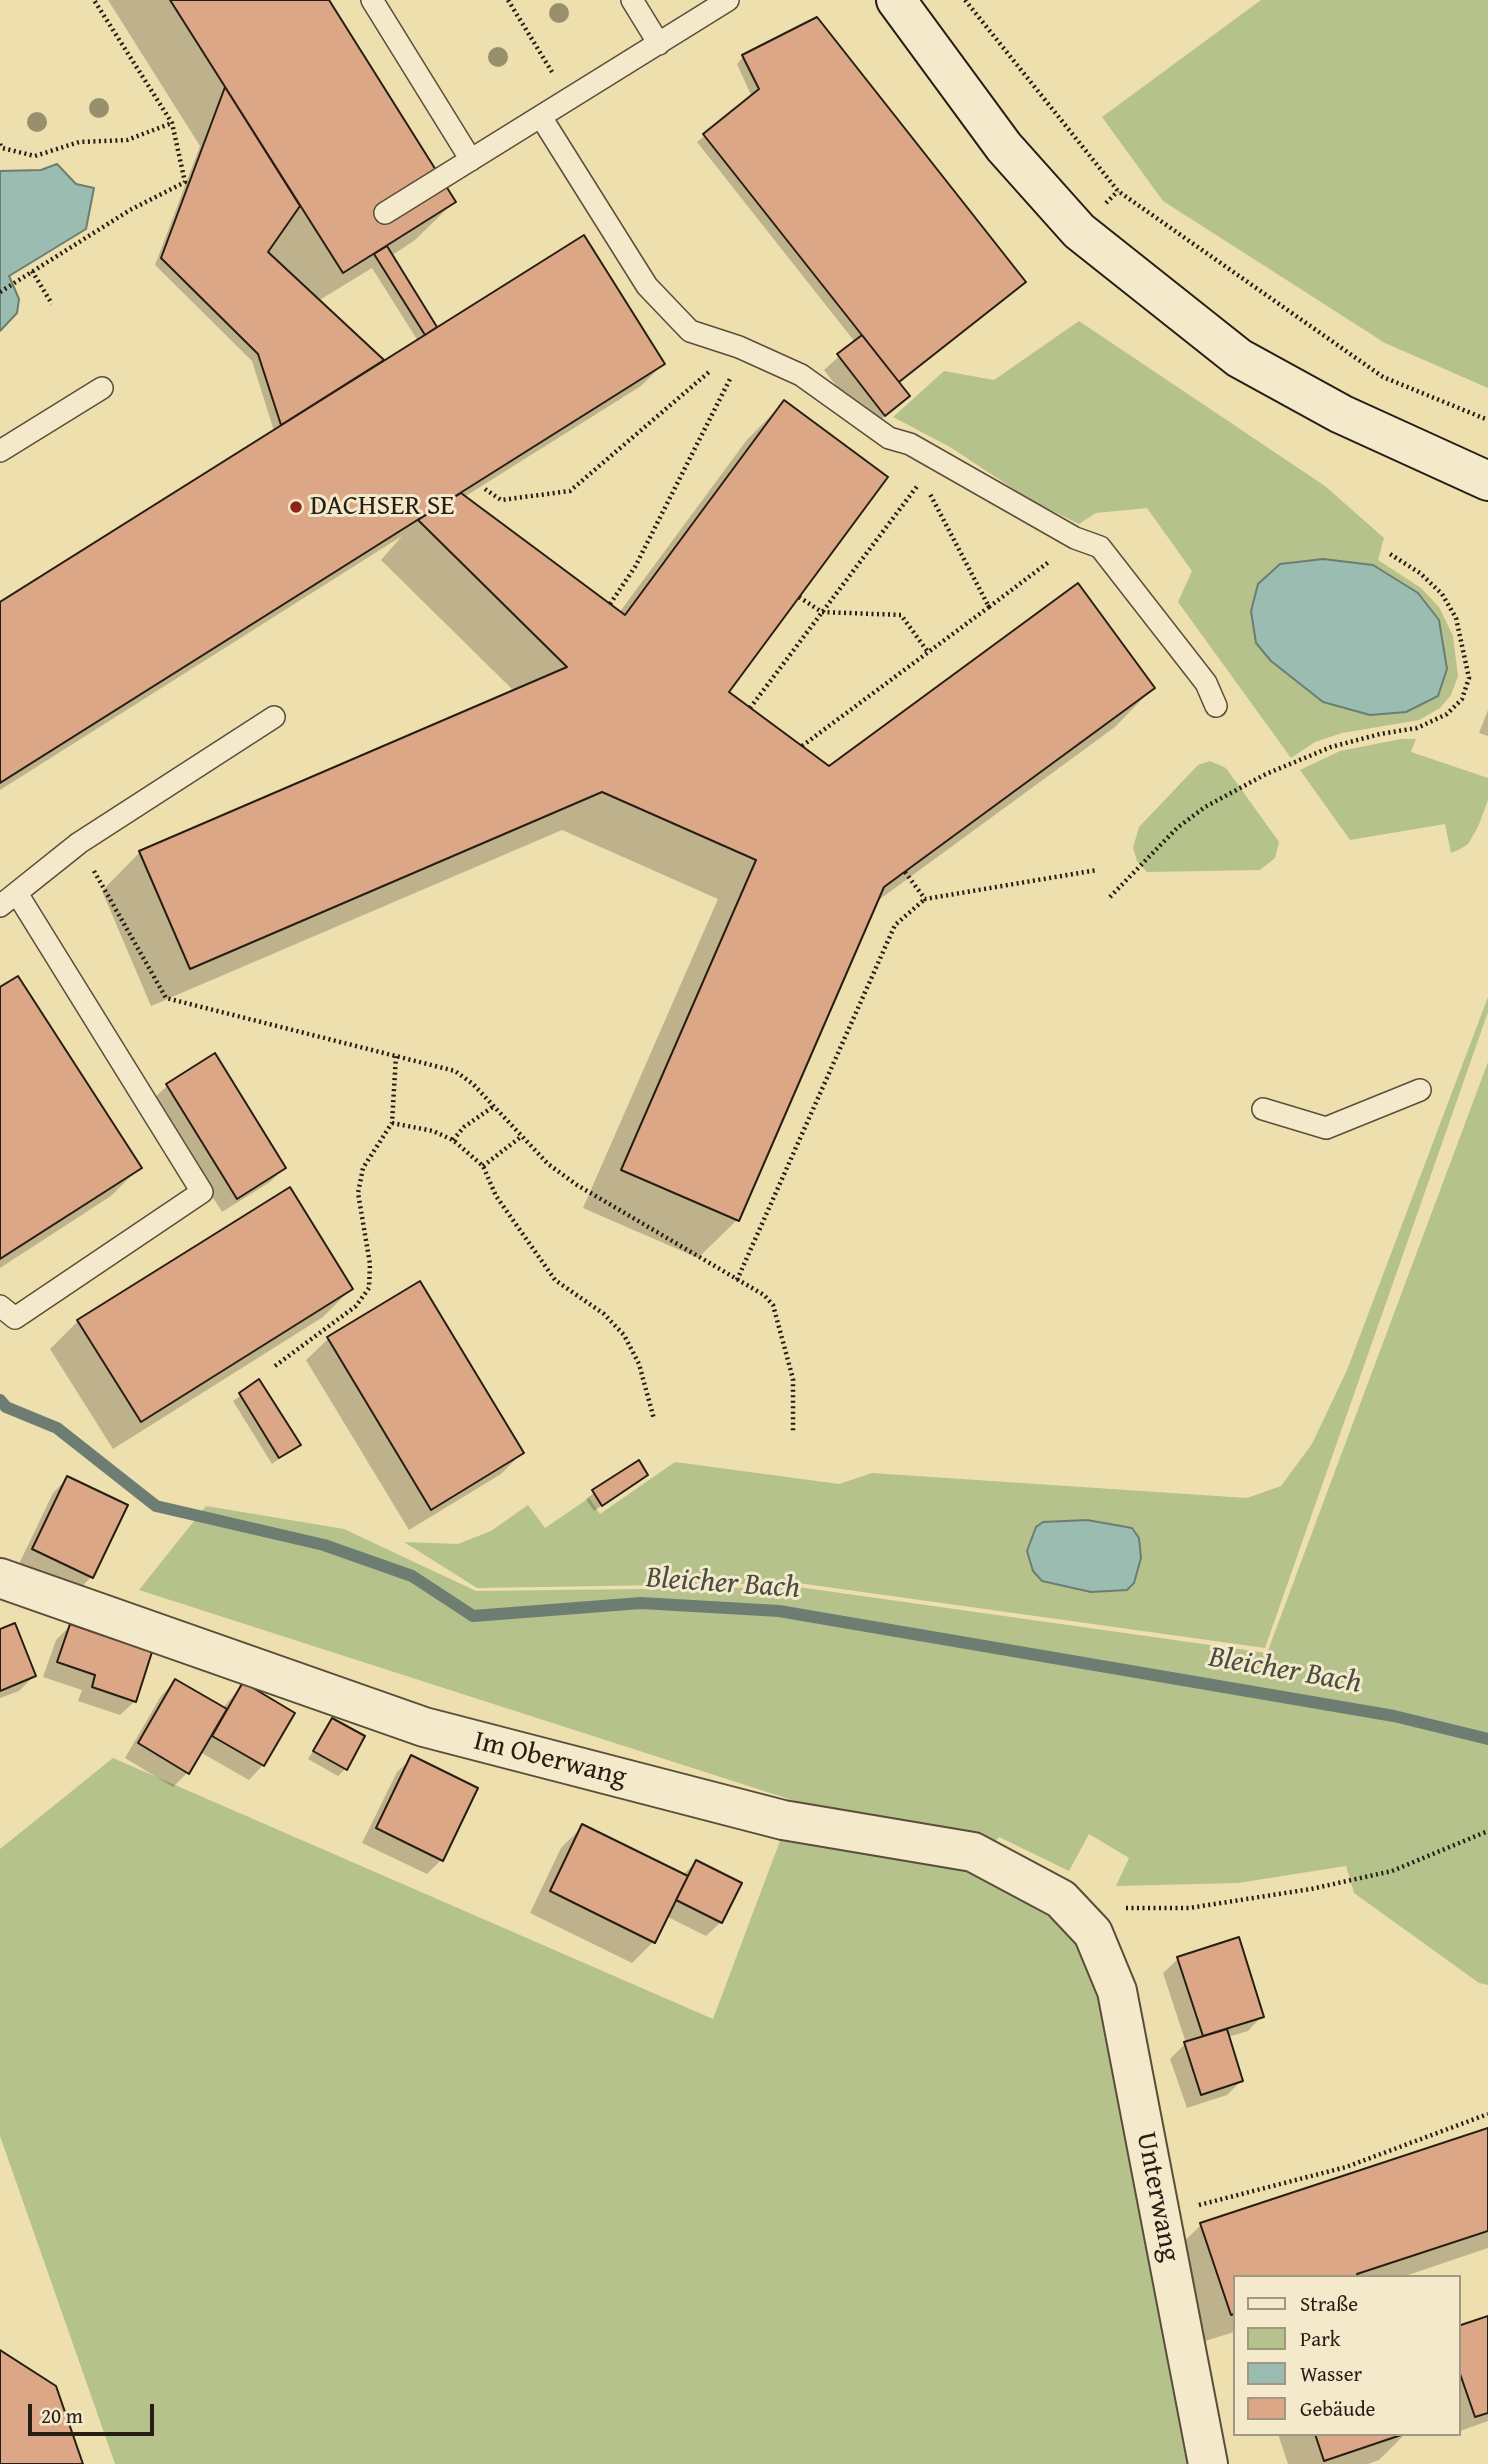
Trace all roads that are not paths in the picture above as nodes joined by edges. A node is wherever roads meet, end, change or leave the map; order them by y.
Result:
1 (372, 0) edge
2 (632, 0) edge
3 (728, 0) edge
4 (896, 0) edge
5 (659, 44) junction
6 (541, 117) junction
7 (471, 160) junction
8 (385, 213) dead end
9 (102, 388) dead end
10 (0, 451) edge
11 (1488, 481) edge
12 (1216, 706) dead end
13 (274, 717) dead end
14 (9, 900) edge
15 (1420, 1090) dead end
16 (1263, 1110) dead end
17 (0, 1306) edge
18 (0, 1578) edge
19 (1088, 1928) joint
20 (1209, 2464) edge

1 - 7 lane
2 - 5 lane
3 - 5 lane
4 - 11 street
5 - 6 lane
6 - 7 lane
6 - 12 lane
7 - 8 lane
9 - 10 lane
13 - 14 lane
14 - 17 lane
15 - 16 lane
18 - 19 street, Im Oberwang
19 - 20 street, Unterwang

